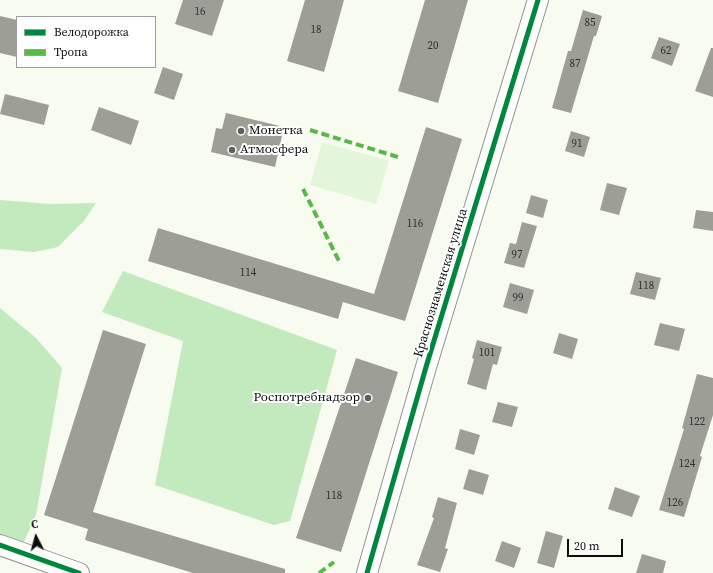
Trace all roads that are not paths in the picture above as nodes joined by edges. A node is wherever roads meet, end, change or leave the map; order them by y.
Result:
1 (538, 0) edge
2 (0, 545) edge
3 (79, 573) edge
4 (367, 573) edge

1 - 4 street, Краснознаменская улица
2 - 3 street

